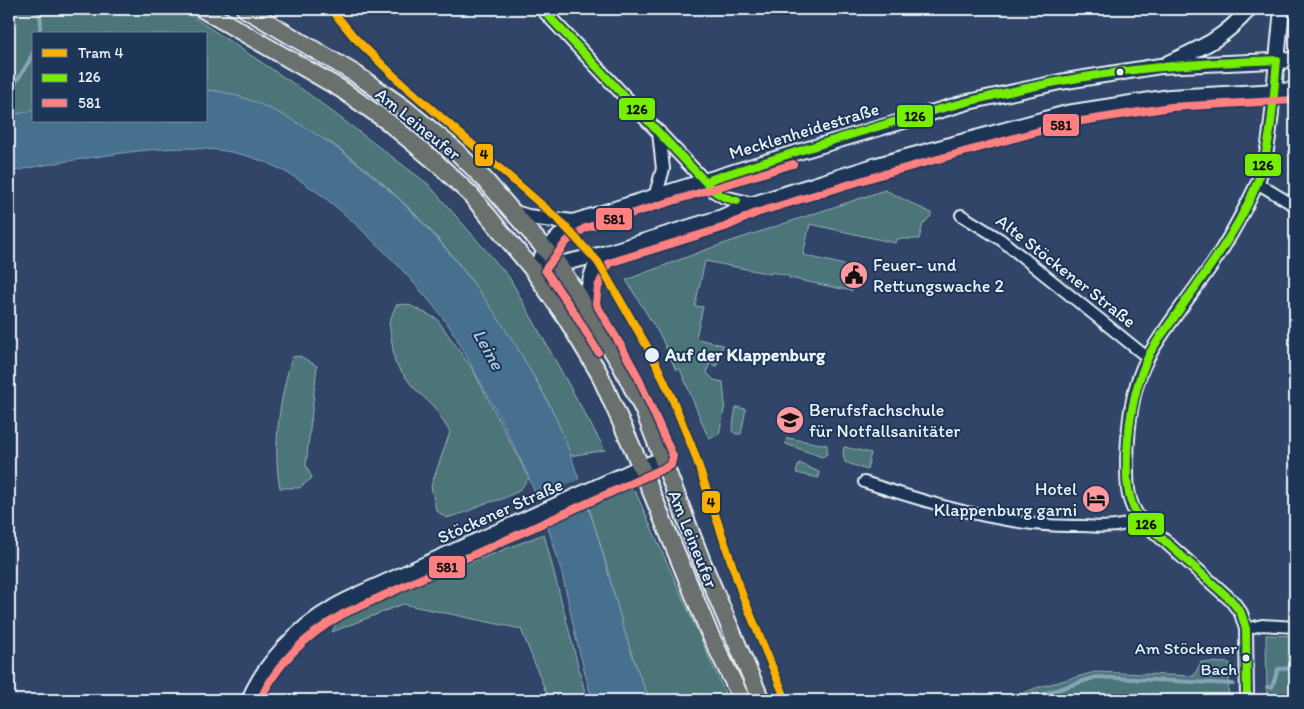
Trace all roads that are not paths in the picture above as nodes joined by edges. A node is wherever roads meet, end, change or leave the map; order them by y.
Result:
1 (202, 9) edge
2 (245, 9) edge
3 (542, 9) edge
4 (1249, 9) edge
5 (1282, 9) edge
6 (1277, 60) junction
7 (1295, 60) edge
8 (1160, 66) junction
9 (1295, 90) edge
10 (1274, 91) junction
11 (659, 132) junction
12 (706, 181) junction
13 (1257, 183) junction
14 (655, 197) junction
15 (753, 204) junction
16 (1295, 206) edge
17 (515, 213) junction
18 (961, 215) dead end
19 (573, 222) junction
20 (547, 249) junction
21 (604, 254) junction
22 (558, 264) junction
23 (533, 270) junction
24 (586, 306) junction
25 (1148, 358) junction
26 (663, 459) junction
27 (641, 467) junction
28 (864, 482) dead end
29 (1139, 518) junction
30 (1295, 627) edge
31 (1246, 629) junction
32 (249, 700) edge
33 (742, 700) edge
34 (761, 700) edge
35 (1247, 700) edge

1 - 23 main road, Am Leineufer
2 - 17 main road, Am Leineufer
3 - 11 street
4 - 8 main road
5 - 6 main road
6 - 7 main road, Mecklenheidestraße
6 - 8 main road, Mecklenheidestraße
6 - 10 main road
8 - 12 main road, Mecklenheidestraße
9 - 10 main road
10 - 13 street
10 - 15 main road
11 - 12 street
11 - 14 street
12 - 14 main road, Mecklenheidestraße
12 - 15 street
13 - 16 street
13 - 25 street
14 - 19 main road, Mecklenheidestraße
15 - 21 main road
17 - 19 main road
17 - 20 main road, Am Leineufer
18 - 25 street, Alte Stöckener Straße
19 - 20 main road, Mecklenheidestraße
20 - 22 main road, Am Leineufer
20 - 23 main road, Mecklenheidestraße
21 - 22 main road
21 - 24 main road
22 - 23 main road
22 - 24 main road, Am Leineufer
23 - 27 main road, Am Leineufer
24 - 26 main road, Am Leineufer
25 - 29 street
26 - 27 main road, Stöckener Straße
26 - 34 main road, Am Leineufer
27 - 32 main road, Stöckener Straße
27 - 33 main road, Am Leineufer
28 - 29 street
29 - 31 street
30 - 31 street
31 - 35 street

